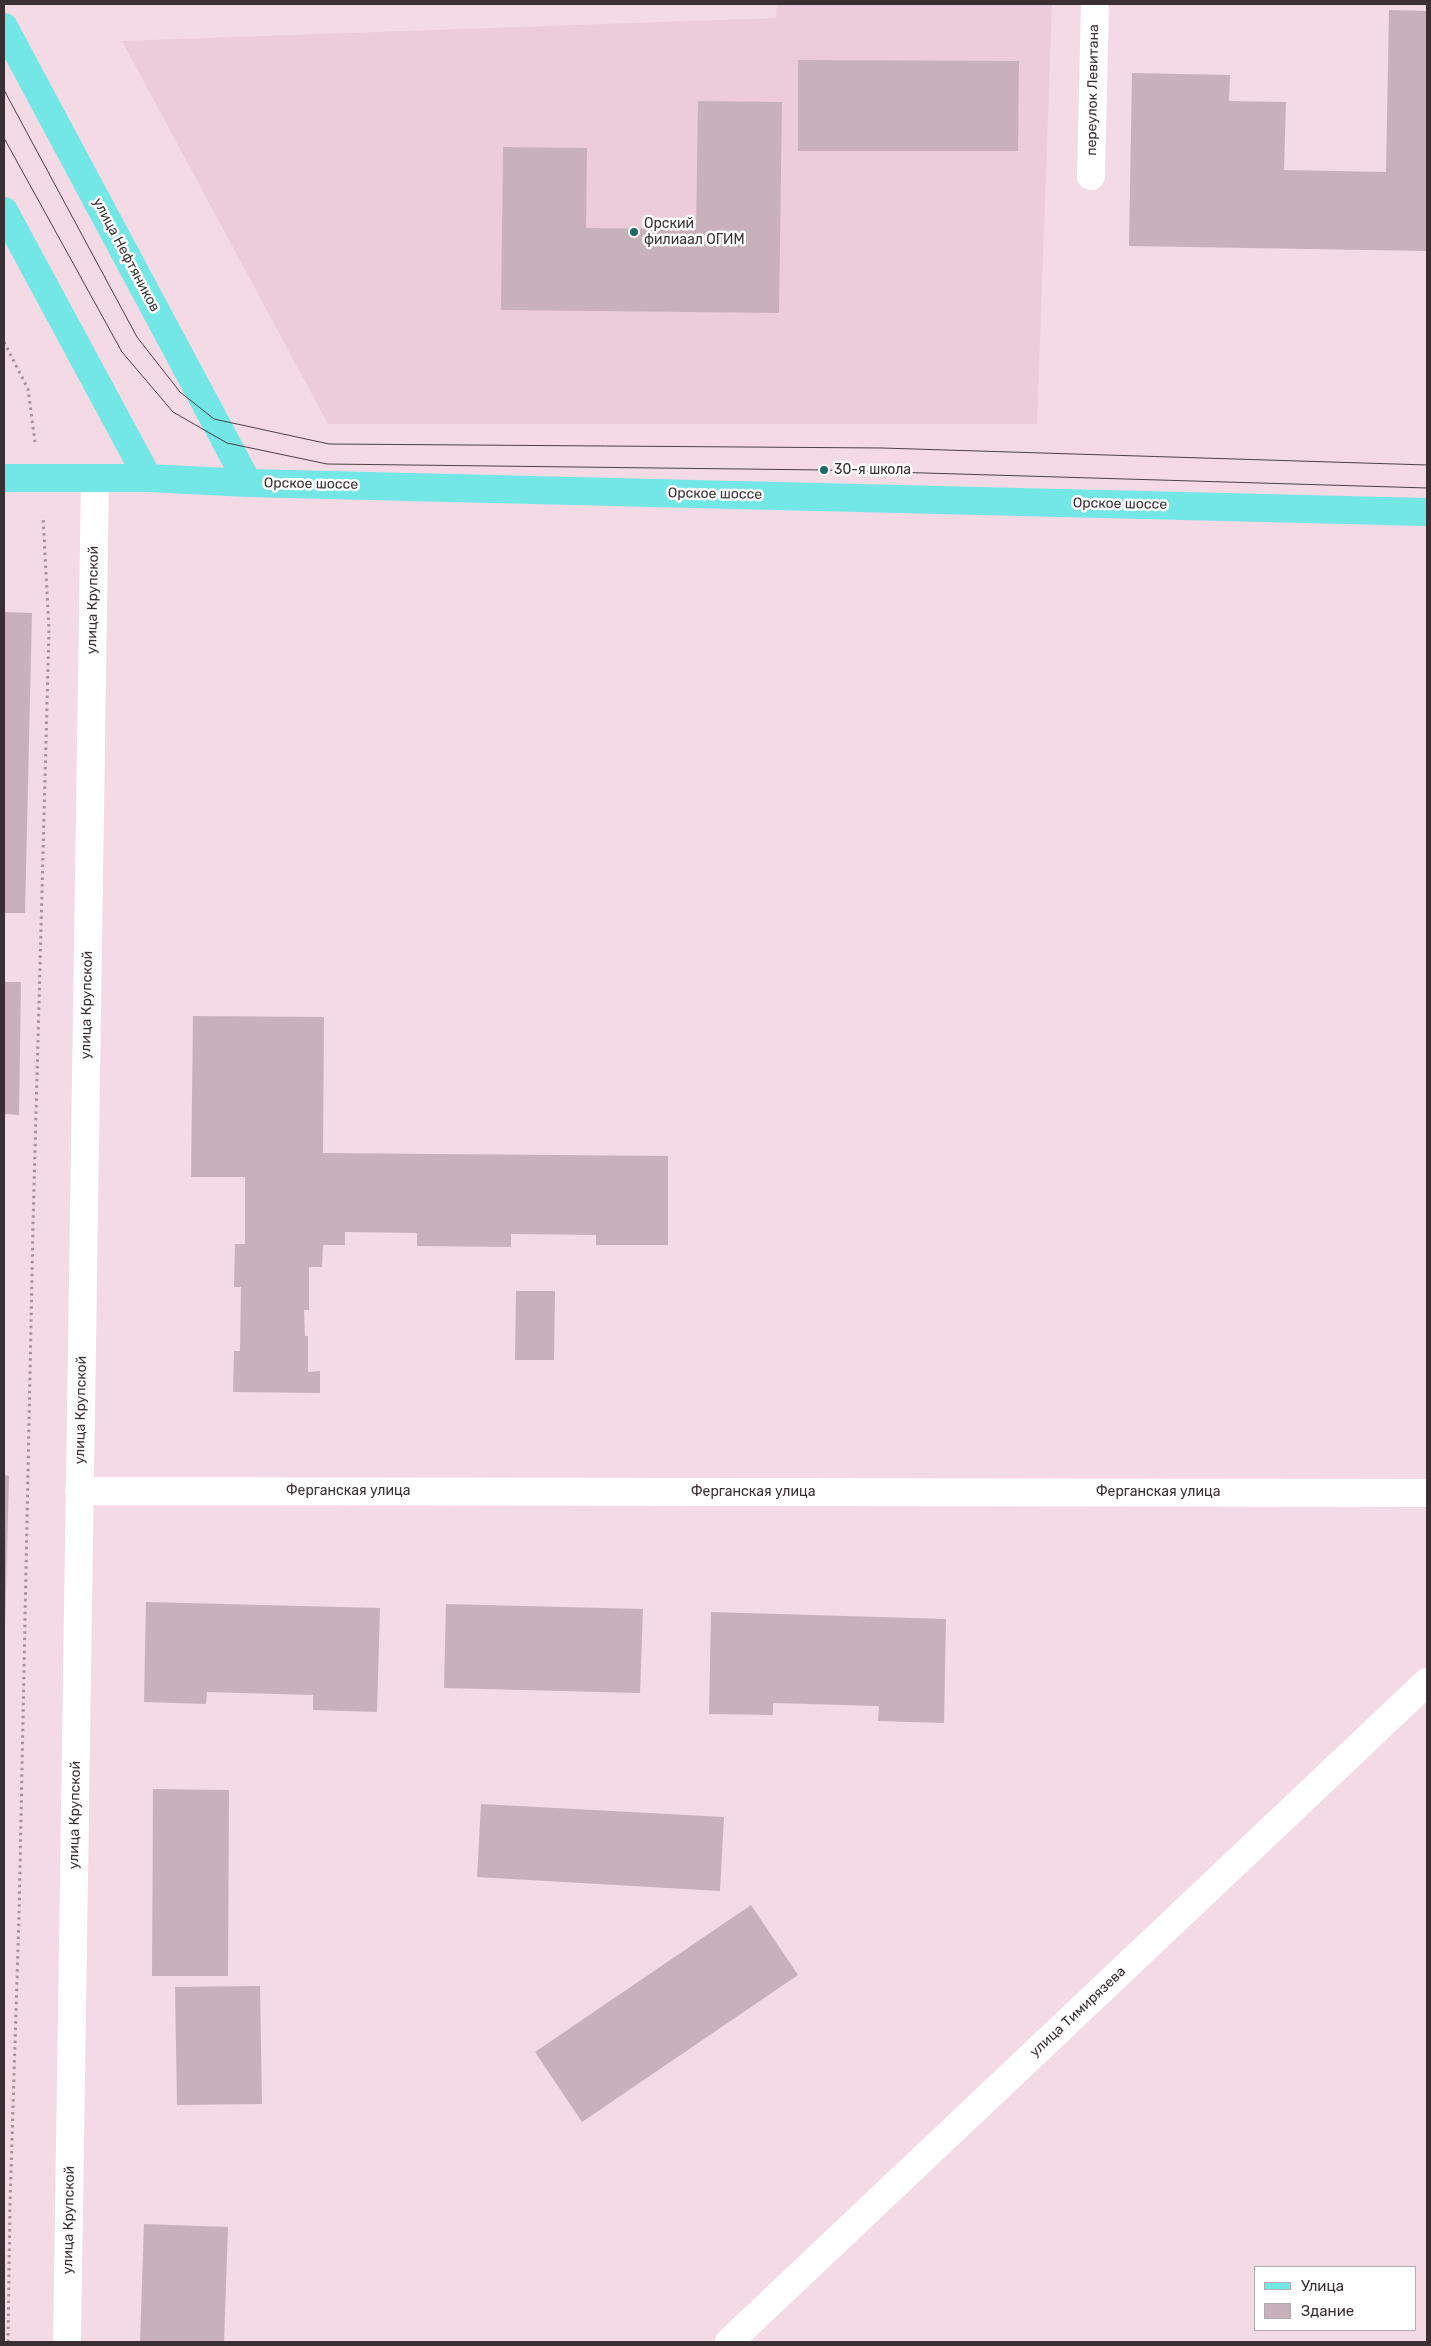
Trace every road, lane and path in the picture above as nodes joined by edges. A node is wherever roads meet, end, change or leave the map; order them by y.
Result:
1 (1095, 4) edge
2 (4, 27) edge
3 (1091, 176) dead end
4 (4, 211) edge
5 (4, 342) edge
6 (40, 477) junction
7 (4, 478) edge
8 (95, 478) junction
9 (148, 478) junction
10 (248, 483) junction
11 (1427, 512) edge
12 (79, 1491) junction
13 (1427, 1493) edge
14 (1427, 1682) edge
15 (8, 2342) edge
16 (67, 2342) edge
17 (729, 2342) edge

1 - 3 street, переулок Левитана
2 - 10 main road, улица Нефтяников
4 - 9 main road
5 - 6 path
6 - 7 main road, Орское шоссе
6 - 8 main road, Орское шоссе
6 - 15 path
8 - 9 main road, Орское шоссе
8 - 12 street, улица Крупской
9 - 10 main road, Орское шоссе
10 - 11 main road, Орское шоссе
12 - 13 street, Ферганская улица
12 - 16 street, улица Крупской
14 - 17 street, улица Тимирязева

